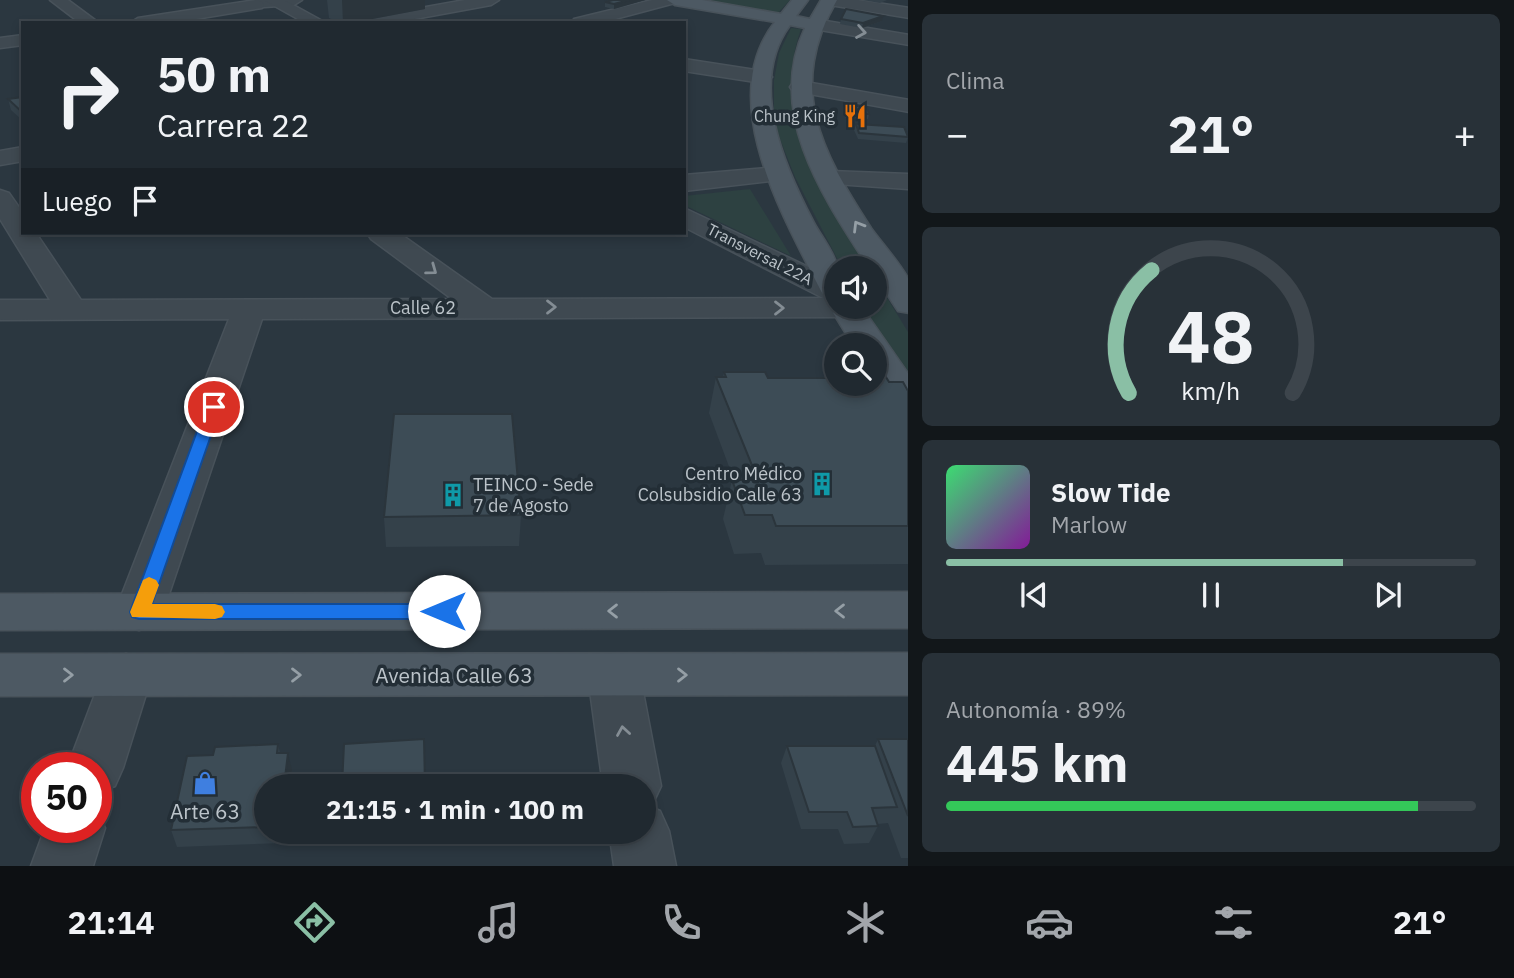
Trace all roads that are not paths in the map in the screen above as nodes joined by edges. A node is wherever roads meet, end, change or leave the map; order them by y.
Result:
1 (58, 0) edge
2 (294, 0) edge
3 (491, 0) edge
4 (800, 0) edge
5 (830, 0) edge
6 (679, 1) edge
7 (263, 2) edge
8 (908, 13) edge
9 (784, 19) junction
10 (88, 21) edge
11 (150, 21) edge
12 (288, 21) edge
13 (313, 21) edge
14 (376, 21) edge
15 (589, 21) edge
16 (620, 21) edge
17 (814, 24) junction
18 (21, 40) edge
19 (908, 40) edge
20 (0, 43) edge
21 (686, 65) edge
22 (762, 77) junction
23 (800, 87) junction
24 (908, 106) edge
25 (21, 142) edge
26 (0, 147) edge
27 (21, 153) edge
28 (0, 158) edge
29 (778, 174) junction
30 (830, 178) junction
31 (908, 182) edge
32 (686, 183) edge
33 (0, 198) edge
34 (686, 217) edge
35 (21, 231) edge
36 (24, 235) edge
37 (384, 235) edge
38 (824, 265) edge
39 (824, 290) edge
40 (824, 299) edge
41 (908, 304) edge
42 (483, 307) junction
43 (71, 309) junction
44 (249, 309) junction
45 (0, 310) edge
46 (887, 370) edge
47 (908, 402) edge
48 (908, 610) edge
49 (0, 612) edge
50 (139, 612) junction
51 (908, 674) edge
52 (0, 675) edge
53 (126, 675) junction
54 (614, 676) junction
55 (100, 752) edge
56 (630, 774) edge
57 (70, 843) edge
58 (641, 844) edge
59 (62, 866) edge
60 (645, 866) edge

1 - 10 street
2 - 7 street
3 - 14 street
4 - 9 main road
5 - 8 street
5 - 17 main road
6 - 9 main road
6 - 15 street
6 - 16 street
7 - 11 street
7 - 12 street
7 - 13 street
9 - 17 main road
9 - 22 main road
17 -> 19 street
17 - 23 main road
18 - 20 street
21 - 22 street
22 - 29 main road
23 - 24 street
23 - 30 main road
25 - 26 street
27 - 28 street
29 - 32 street
29 - 38 main road
30 - 31 street
41 -> 30 main road
33 - 35 street
34 - 39 street, Transversal 22A
36 - 43 street
37 -> 42 street
42 -> 40 street, Calle 62
42 - 44 street, Calle 62
43 - 44 street, Calle 62
43 - 45 street, Calle 62
44 - 50 street
46 - 47 main road
48 -> 50 main road
49 - 50 main road
54 -> 51 main road, Avenida Calle 63
52 -> 53 main road, Avenida Calle 63
53 -> 54 main road, Avenida Calle 63
53 - 55 street
56 -> 54 street
57 - 59 street
58 - 60 street

